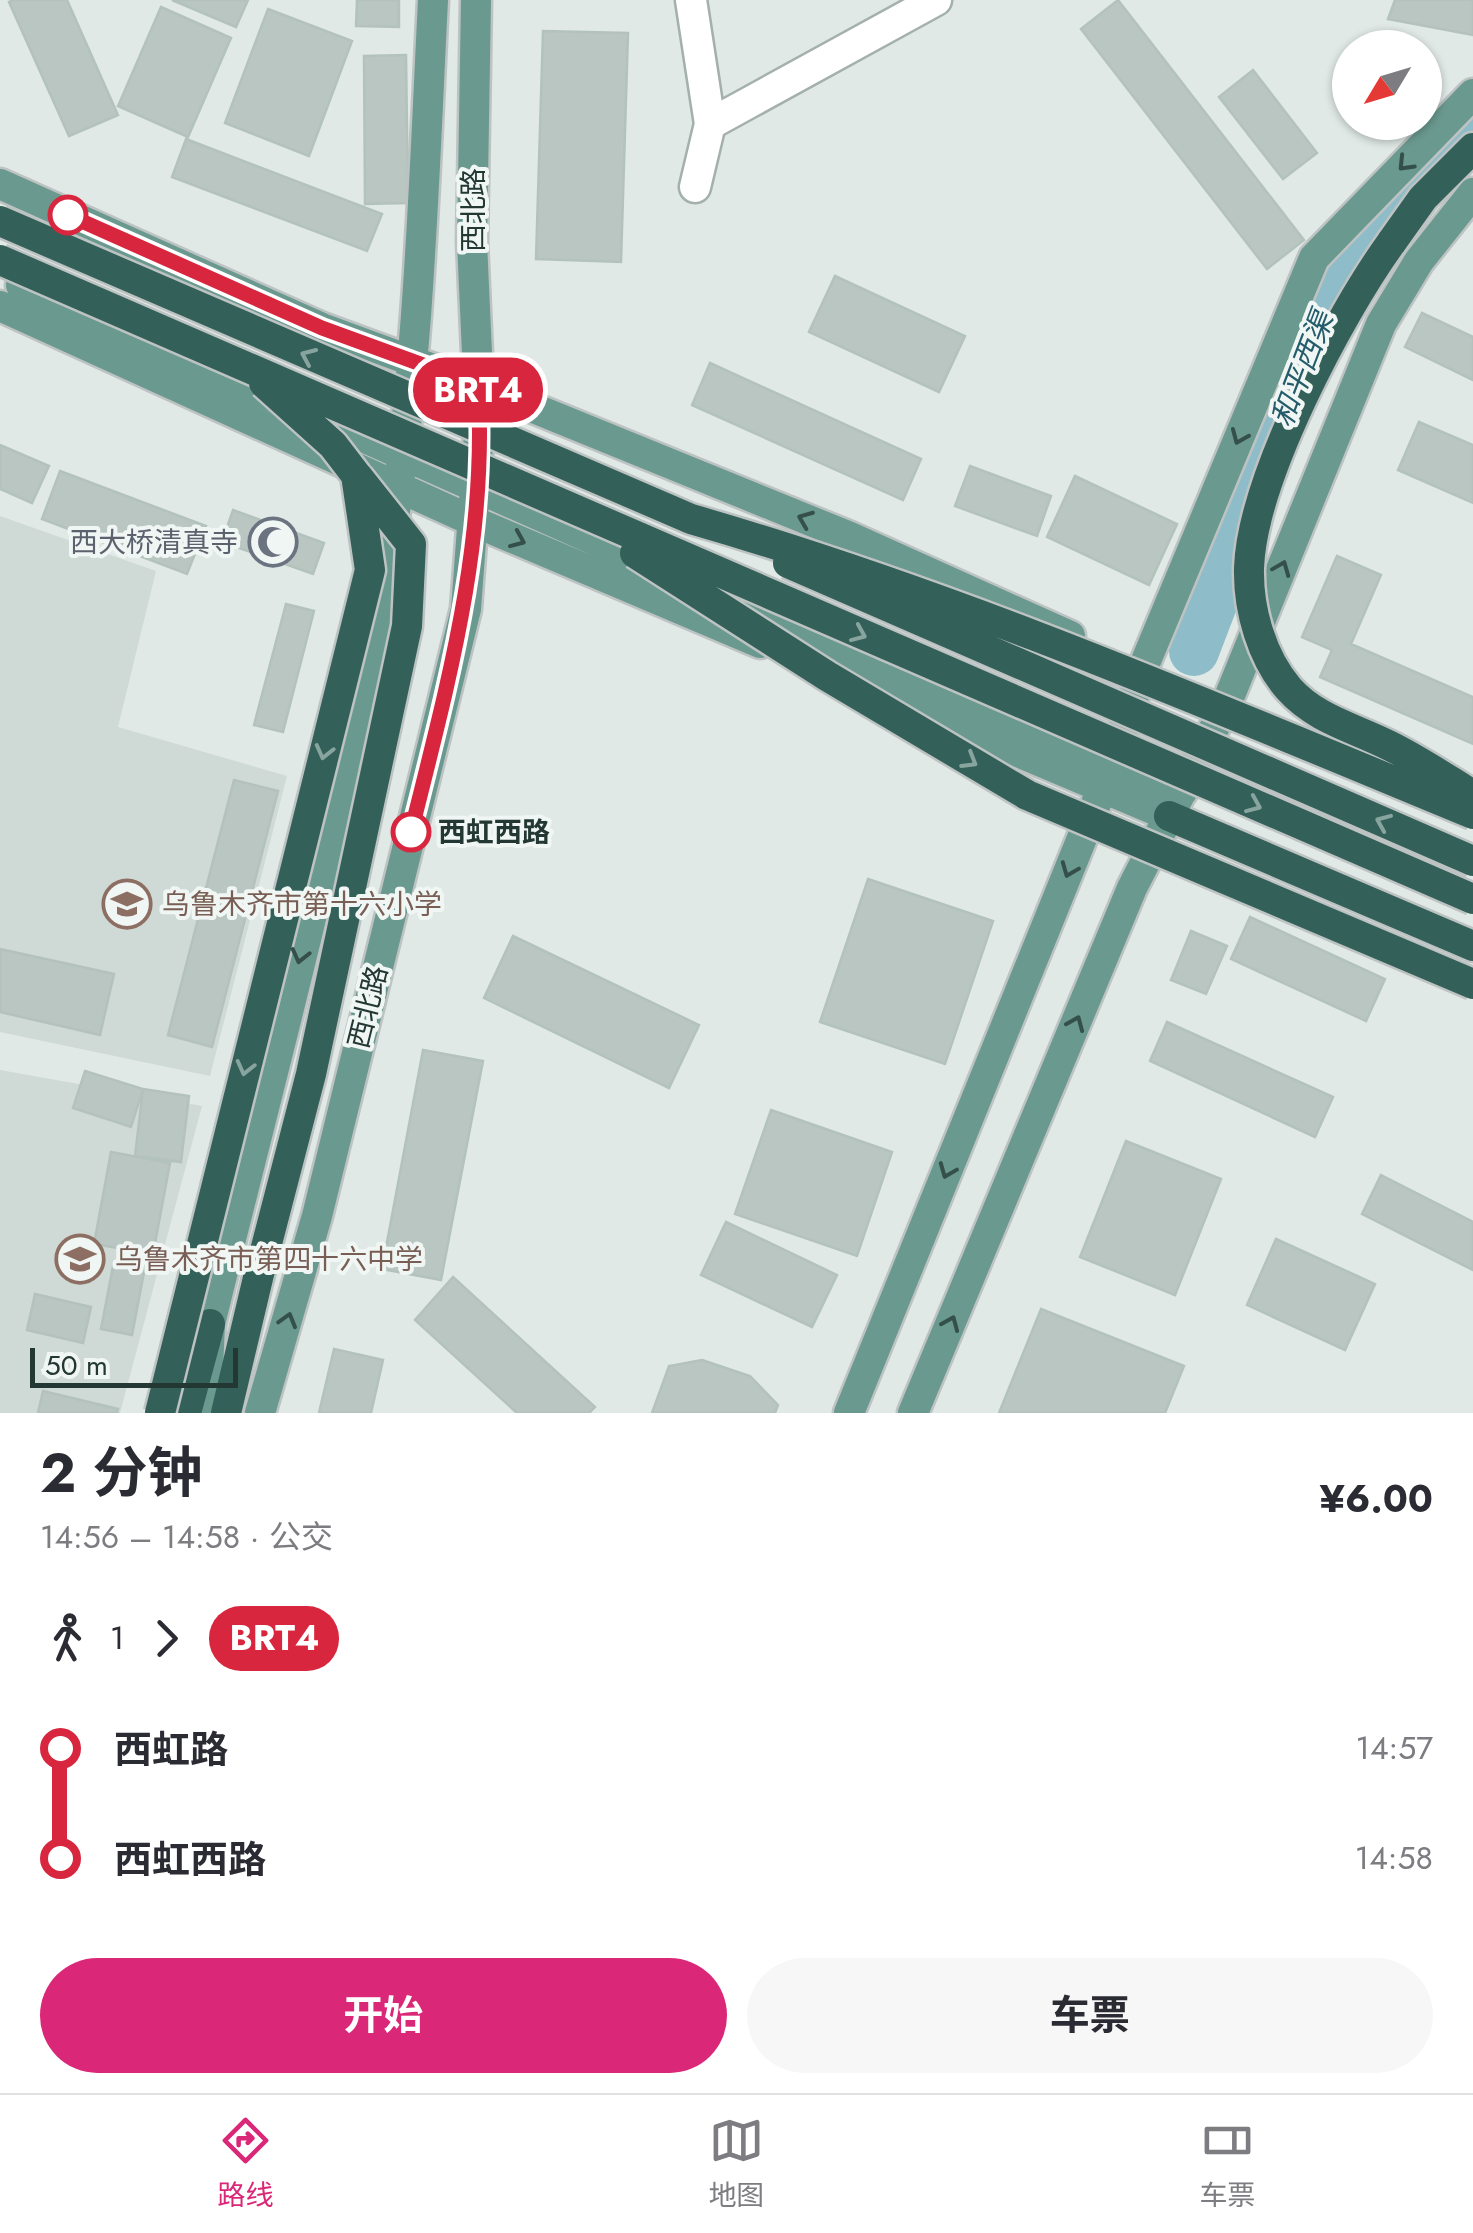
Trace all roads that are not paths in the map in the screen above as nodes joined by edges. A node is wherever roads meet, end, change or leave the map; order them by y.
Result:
1 (433, 0) edge
2 (476, 0) edge
3 (691, 0) edge
4 (936, 0) edge
5 (1473, 94) edge
6 (710, 124) junction
7 (1473, 148) edge
8 (0, 184) edge
9 (695, 187) dead end
10 (1473, 193) edge
11 (0, 221) edge
12 (0, 260) edge
13 (0, 276) edge
14 (0, 306) edge
15 (207, 346) junction
16 (407, 377) junction
17 (478, 385) junction
18 (480, 420) junction
19 (399, 470) junction
20 (356, 475) junction
21 (476, 487) junction
22 (560, 505) junction
23 (692, 518) junction
24 (475, 522) junction
25 (1142, 668) junction
26 (1135, 701) junction
27 (1220, 719) junction
28 (1107, 776) junction
29 (1473, 795) edge
30 (1176, 804) junction
31 (1473, 810) edge
32 (1154, 851) junction
33 (1473, 861) edge
34 (1473, 900) edge
35 (1473, 946) edge
36 (1473, 984) edge
37 (1473, 1000) edge
38 (210, 1324) junction
39 (160, 1413) edge
40 (186, 1413) edge
41 (206, 1413) edge
42 (226, 1413) edge
43 (260, 1413) edge
44 (849, 1413) edge
45 (913, 1413) edge

1 - 16 main road, 西北路
2 - 17 main road, 西北路
3 - 6 street
4 - 6 street
5 -> 25 main road
6 - 9 street
7 - 29 highway, bridge
8 - 16 main road
27 -> 10 main road
23 -> 11 highway, bridge
12 - 15 highway, bridge
13 - 19 main road
14 - 19 main road
15 - 20 highway, bridge
15 - 22 highway, bridge
16 - 17 main road
16 - 18 main road
16 - 19 main road, 西北路
17 - 18 main road, 西北路
25 -> 17 main road
18 - 21 main road, 西北路
18 - 26 main road
19 - 21 main road
19 - 24 main road
19 -> 38 main road, 西北路
20 -> 39 highway, bridge
20 - 42 highway, bridge
21 - 24 main road, 西北路
21 - 28 main road
22 -> 34 highway, bridge
22 -> 36 highway, bridge
23 - 31 highway, bridge
33 -> 23 highway, bridge
24 -> 28 main road
43 -> 24 main road, 西北路
25 - 26 main road
25 - 27 main road
26 - 27 main road
26 - 28 main road
27 - 30 main road
27 - 31 main road
28 - 30 main road
28 - 32 main road
28 -> 44 main road
30 - 32 main road
30 - 35 highway
32 - 37 main road
45 -> 32 main road
38 - 40 highway
38 - 41 main road, 西北路

